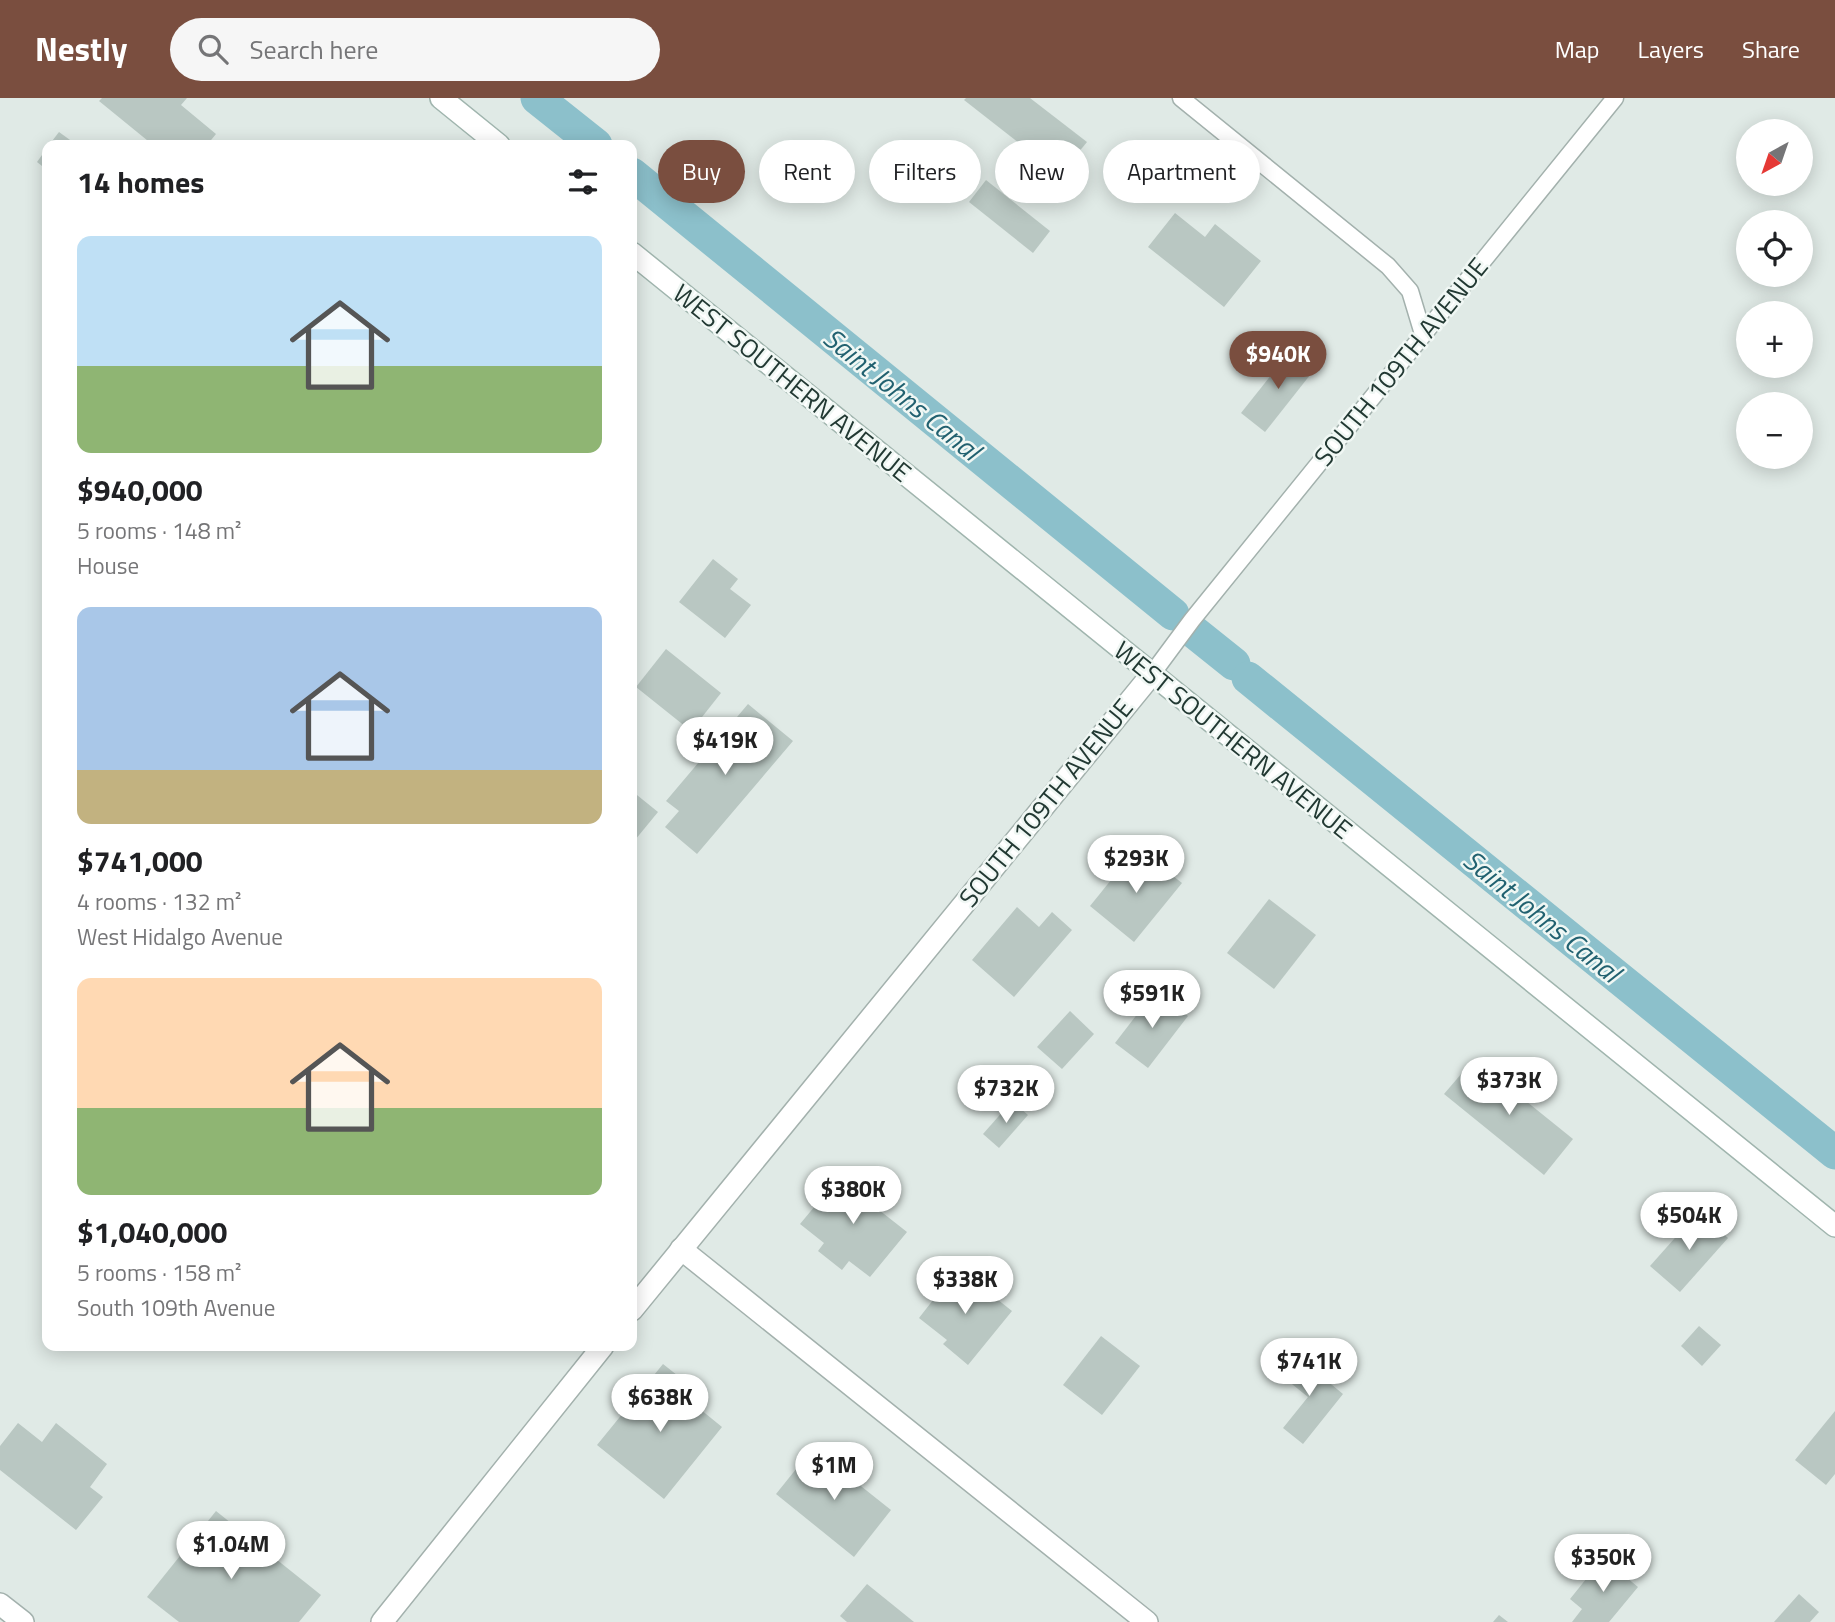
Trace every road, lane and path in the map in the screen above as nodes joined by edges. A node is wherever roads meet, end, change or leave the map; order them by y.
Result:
1 (441, 98) edge
2 (1181, 98) edge
3 (1615, 98) edge
4 (493, 140) edge
5 (637, 257) edge
6 (1423, 334) junction
7 (1152, 674) junction
8 (1835, 1226) edge
9 (681, 1249) junction
10 (637, 1304) edge
11 (599, 1351) edge
12 (0, 1604) edge
13 (23, 1622) edge
14 (382, 1622) edge
15 (1146, 1622) edge

1 - 4 street
2 - 6 lane
3 - 6 lane, SOUTH 109TH AVENUE
5 - 7 street, WEST SOUTHERN AVENUE
6 - 7 lane, SOUTH 109TH AVENUE
7 - 8 street, WEST SOUTHERN AVENUE
7 - 9 street, SOUTH 109TH AVENUE
9 - 10 street, SOUTH 109TH AVENUE
9 - 15 street
11 - 14 street
12 - 13 street

